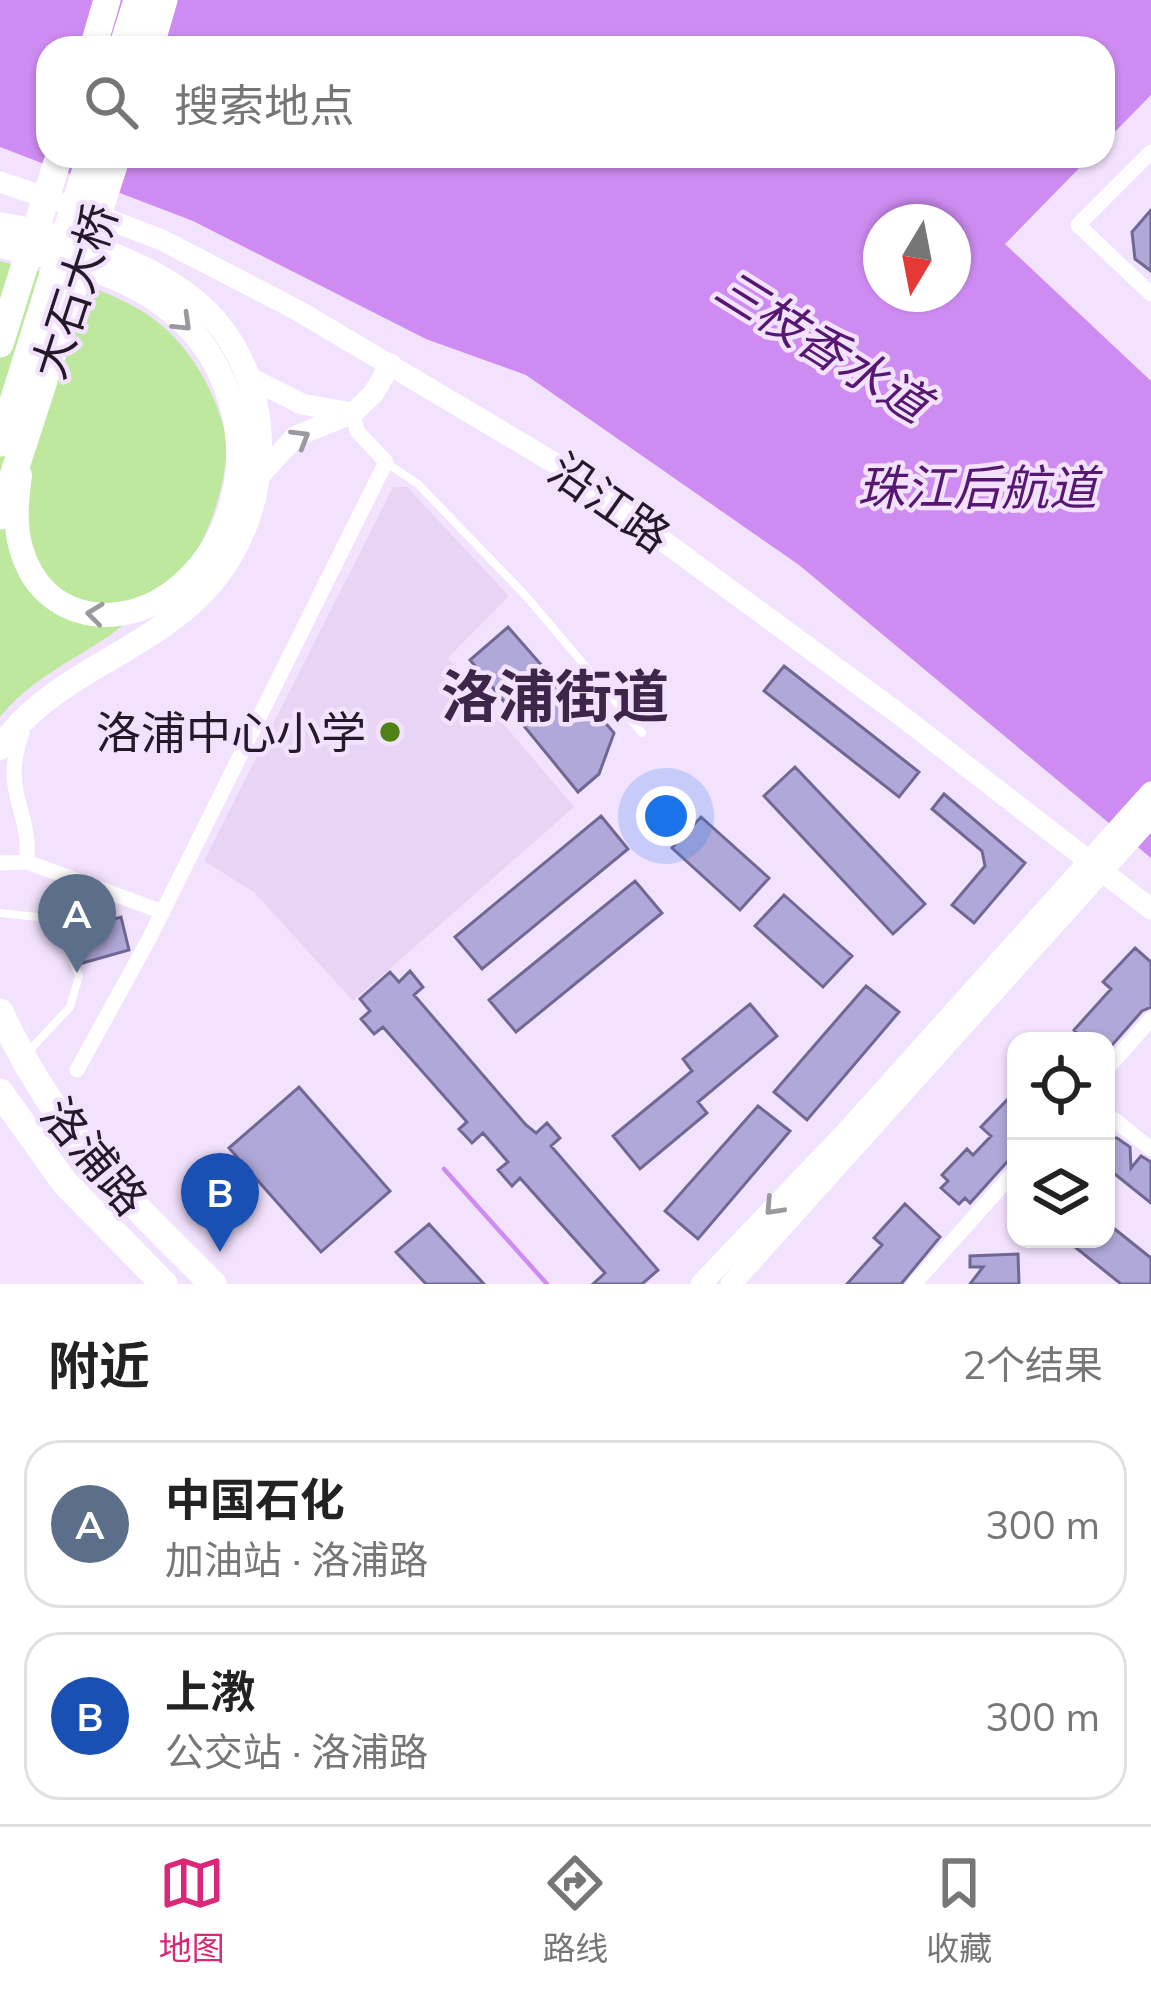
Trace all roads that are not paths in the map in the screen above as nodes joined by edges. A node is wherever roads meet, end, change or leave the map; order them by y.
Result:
1 (107, 0) edge
2 (137, 0) edge
3 (164, 0) edge
4 (96, 36) edge
5 (126, 36) edge
6 (154, 36) edge
7 (1151, 152) edge
8 (55, 168) edge
9 (87, 168) edge
10 (112, 168) edge
11 (7, 184) edge
12 (0, 224) edge
13 (0, 247) edge
14 (1151, 294) edge
15 (0, 344) edge
16 (391, 364) junction
17 (246, 376) junction
18 (352, 413) junction
19 (12, 429) edge
20 (386, 462) junction
21 (260, 476) junction
22 (0, 516) edge
23 (40, 702) junction
24 (641, 733) dead end
25 (0, 748) edge
26 (1151, 792) edge
27 (1151, 818) edge
28 (27, 862) junction
29 (0, 863) edge
30 (1151, 909) edge
31 (163, 912) junction
32 (0, 913) edge
33 (0, 1012) edge
34 (1151, 1019) edge
35 (22, 1058) junction
36 (1115, 1060) edge
37 (77, 1070) dead end
38 (0, 1093) edge
39 (0, 1114) edge
40 (1115, 1120) edge
41 (853, 1137) junction
42 (1151, 1149) edge
43 (1007, 1181) edge
44 (85, 1204) junction
45 (164, 1284) edge
46 (213, 1284) edge
47 (701, 1284) edge
48 (731, 1284) edge
49 (914, 1284) edge

1 - 4 highway
2 - 5 highway
3 - 6 highway
7 - 14 street
8 - 15 highway, 大石大桥
9 - 19 highway, 大石大桥
10 - 19 highway, 大石大桥
11 - 16 street, 沿江路
12 - 17 main road
13 -> 19 main road
16 - 18 street
16 - 30 street, 沿江路
17 - 18 street
17 - 21 main road
18 - 20 street
21 -> 18 street
19 - 22 highway
20 - 24 lane
20 - 31 street
21 - 23 main road
23 - 25 main road
23 - 28 street
26 - 41 street
27 - 41 street
28 - 29 street
28 - 31 street
31 - 37 street
32 - 35 lane
33 - 35 highway, 洛浦路
34 - 36 street
35 - 46 highway, 洛浦路
38 - 44 highway, 洛浦路
39 - 44 main road
40 - 42 street
41 -> 47 street
41 - 48 street
43 - 49 street
44 - 45 highway, 洛浦路

